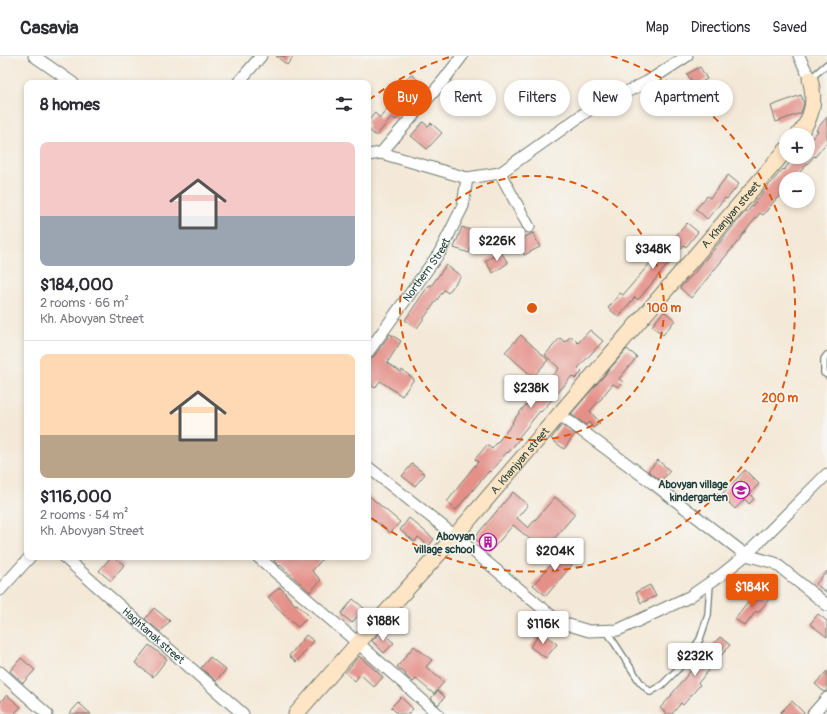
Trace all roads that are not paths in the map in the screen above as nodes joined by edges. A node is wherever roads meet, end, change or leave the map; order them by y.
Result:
1 (34, 56) edge
2 (261, 56) edge
3 (462, 56) edge
4 (687, 56) edge
5 (799, 56) edge
6 (827, 64) edge
7 (810, 79) junction
8 (69, 80) edge
9 (241, 80) edge
10 (804, 128) edge
11 (381, 153) junction
12 (371, 155) edge
13 (779, 158) edge
14 (500, 173) junction
15 (467, 178) junction
16 (529, 227) dead end
17 (371, 348) edge
18 (827, 355) edge
19 (827, 375) edge
20 (559, 414) junction
21 (371, 469) edge
22 (827, 474) edge
23 (455, 536) junction
24 (746, 555) junction
25 (27, 560) edge
26 (67, 560) edge
27 (261, 560) edge
28 (710, 583) junction
29 (0, 590) edge
30 (827, 605) edge
31 (606, 630) junction
32 (358, 643) junction
33 (0, 672) edge
34 (827, 698) edge
35 (48, 714) edge
36 (243, 714) edge
37 (296, 714) edge
38 (438, 714) edge
39 (813, 714) edge

1 - 8 street
2 - 9 street
3 - 11 street
4 - 14 street
5 - 7 street
6 - 7 lane
7 - 10 street
11 - 12 street
11 - 15 street
13 - 20 street, A. Khanjyan street
14 - 15 street
14 - 16 street
15 - 17 street, Northern Street
18 - 19 lane
20 - 23 street, A. Khanjyan street
20 - 24 street
21 - 23 street
22 - 24 street
23 - 31 street
23 - 32 street, A. Khanjyan street
24 - 28 street
24 - 30 street
25 - 29 street
26 - 36 street, Haghtanak street
27 - 32 street
28 - 31 street
28 - 31 lane
32 - 37 street, A. Khanjyan street
32 - 38 street
33 - 35 street
34 - 39 street

